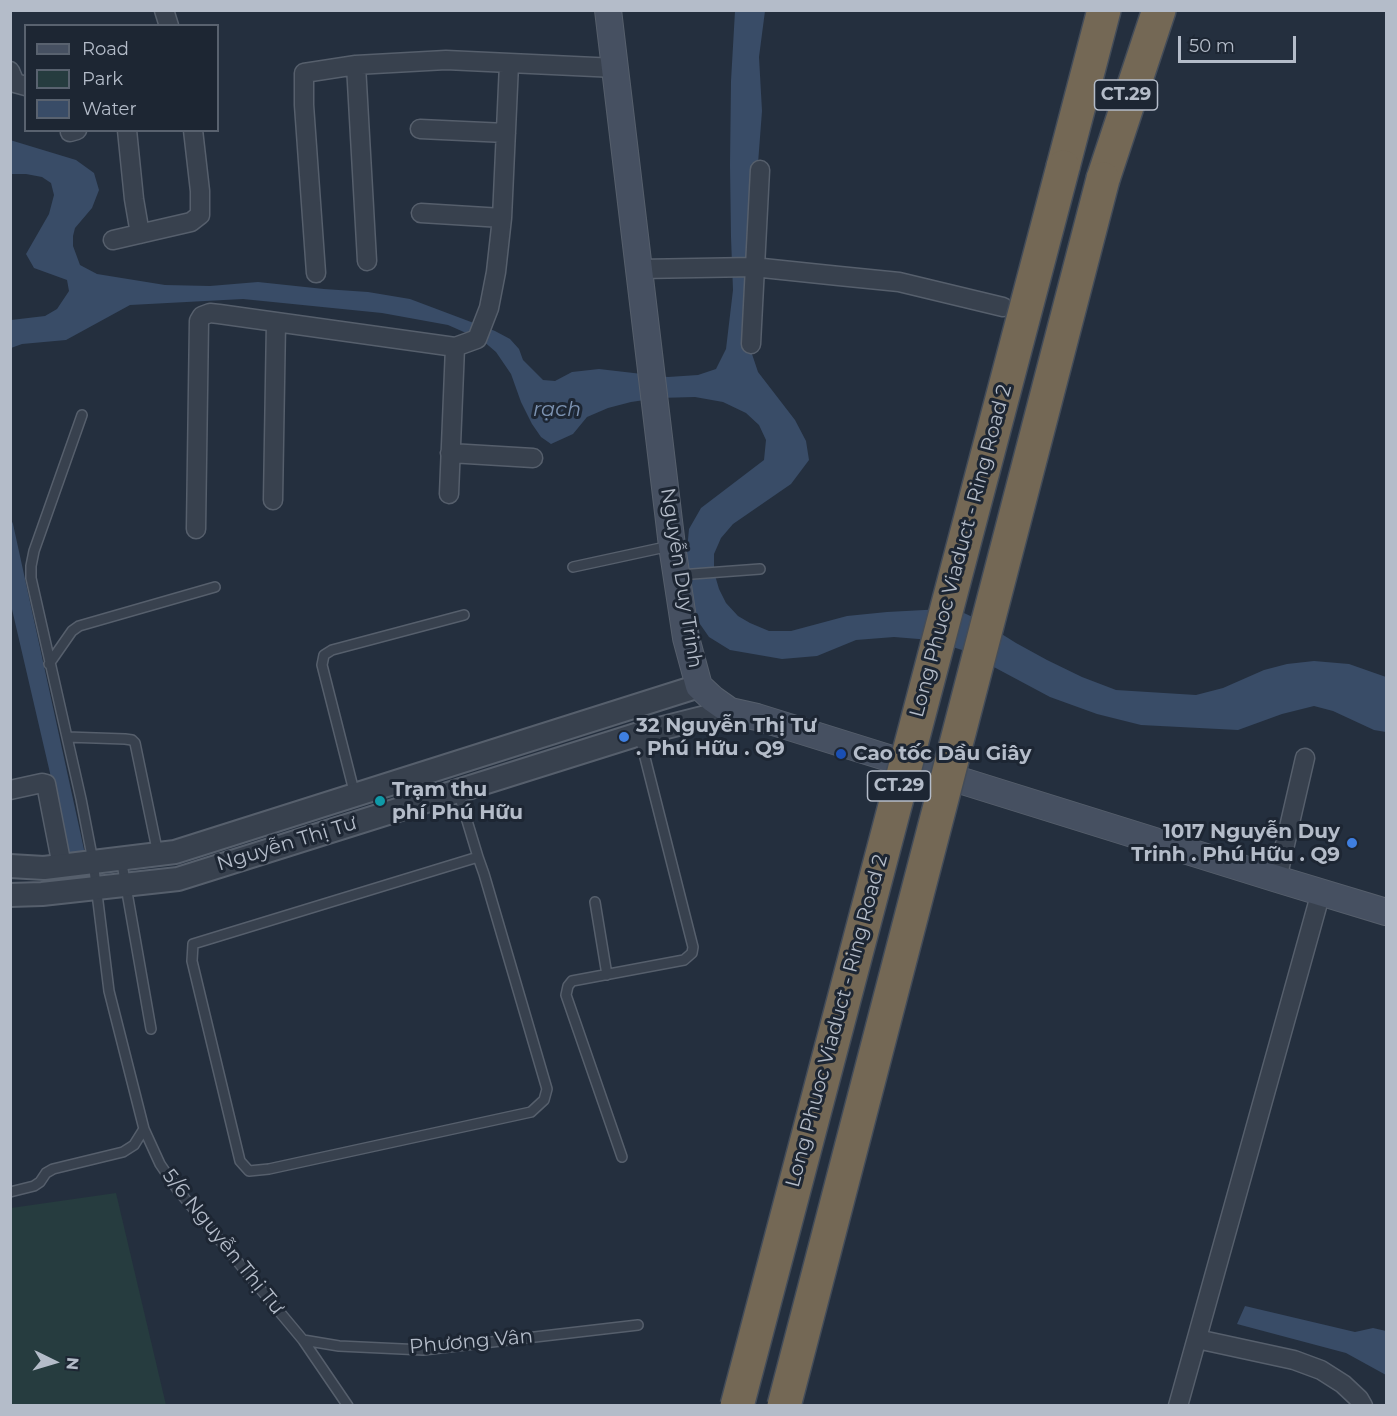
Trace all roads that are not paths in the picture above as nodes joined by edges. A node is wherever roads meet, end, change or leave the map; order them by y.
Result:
1 (609, 10) edge
2 (1103, 10) edge
3 (1148, 10) edge
4 (1159, 10) edge
5 (509, 64) junction
6 (356, 65) junction
7 (616, 68) junction
8 (10, 71) edge
9 (24, 85) edge
10 (420, 129) dead end
11 (127, 132) edge
12 (193, 132) edge
13 (506, 133) junction
14 (760, 170) dead end
15 (1103, 179) junction
16 (421, 213) dead end
17 (502, 218) junction
18 (140, 234) junction
19 (113, 240) dead end
20 (367, 261) dead end
21 (754, 267) junction
22 (640, 269) junction
23 (316, 273) dead end
24 (1004, 307) dead end
25 (276, 322) junction
26 (751, 344) dead end
27 (454, 347) junction
28 (82, 415) dead end
29 (450, 453) junction
30 (533, 458) dead end
31 (448, 494) dead end
32 (273, 500) dead end
33 (196, 529) dead end
34 (672, 546) junction
35 (573, 567) dead end
36 (760, 569) dead end
37 (677, 575) junction
38 (215, 587) dead end
39 (464, 615) dead end
40 (49, 664) junction
41 (699, 686) junction
42 (730, 711) junction
43 (639, 734) junction
44 (67, 737) junction
45 (1305, 758) dead end
46 (10, 790) edge
47 (458, 791) junction
48 (355, 795) junction
49 (158, 854) junction
50 (478, 857) junction
51 (121, 858) junction
52 (93, 861) junction
53 (10, 866) edge
54 (62, 866) junction
55 (1277, 879) junction
56 (125, 885) junction
57 (96, 888) junction
58 (1321, 892) junction
59 (10, 895) edge
60 (595, 902) dead end
61 (1385, 907) edge
62 (607, 975) junction
63 (151, 1029) dead end
64 (144, 1129) junction
65 (622, 1157) dead end
66 (10, 1192) edge
67 (638, 1325) dead end
68 (1197, 1339) junction
69 (303, 1340) junction
70 (348, 1406) edge
71 (737, 1406) edge
72 (783, 1406) edge
73 (1178, 1406) edge
74 (1364, 1406) edge

1 - 7 main road
2 - 71 highway, Long Phuoc Viaduct - Ring Road 2 / CT.29, bridge
3 - 15 highway, CT.29
4 - 15 highway
5 - 6 street
5 - 7 street
5 - 13 street
6 - 20 street
6 - 23 street
7 - 22 main road
8 - 9 street
10 - 13 street
11 - 18 street
12 - 18 street
13 - 17 street
14 - 21 street
15 - 72 highway, CT.29, bridge
16 - 17 street
17 - 27 street
18 - 19 street
21 - 22 street
21 - 24 street
21 - 26 street
22 - 34 main road, Nguyễn Duy Trinh
25 - 27 street
25 - 32 street
25 - 33 street
27 - 29 street
28 - 40 lane, 5/6 Nguyễn Thị Tư
29 - 30 street
29 - 31 street
34 - 35 lane
34 - 37 main road, Nguyễn Duy Trinh
36 - 37 lane
37 - 41 main road, Nguyễn Duy Trinh
38 - 40 lane
39 - 48 lane
40 - 44 lane, 5/6 Nguyễn Thị Tư
41 - 42 main road, Nguyễn Duy Trinh
41 - 48 street, Nguyễn Thị Tư
42 - 43 street, Nguyễn Thị Tư
42 - 55 main road, Nguyễn Duy Trinh
43 - 47 street, Nguyễn Thị Tư
43 - 62 lane
44 - 49 lane
44 - 52 lane, 5/6 Nguyễn Thị Tư
45 - 55 street
46 - 54 street
47 - 50 lane
47 - 56 street, Nguyễn Thị Tư
48 - 49 street, Nguyễn Thị Tư
49 - 51 street, Nguyễn Thị Tư
50 - 50 lane
51 - 52 street, Nguyễn Thị Tư
51 - 56 lane
52 - 54 street, Nguyễn Thị Tư
52 - 57 lane, 5/6 Nguyễn Thị Tư
53 - 54 street, Nguyễn Thị Tư
55 - 58 main road, Nguyễn Duy Trinh
56 - 57 street, Nguyễn Thị Tư
56 - 63 lane
57 - 59 street, Nguyễn Thị Tư
57 - 64 lane, 5/6 Nguyễn Thị Tư
58 - 61 main road, Nguyễn Duy Trinh
58 - 68 street
60 - 62 lane
62 - 65 lane
64 - 66 lane
64 - 69 lane, 5/6 Nguyễn Thị Tư
67 - 69 lane, Phương Vân
68 - 73 street
68 - 74 street
69 - 70 lane, 5/6 Nguyễn Thị Tư

